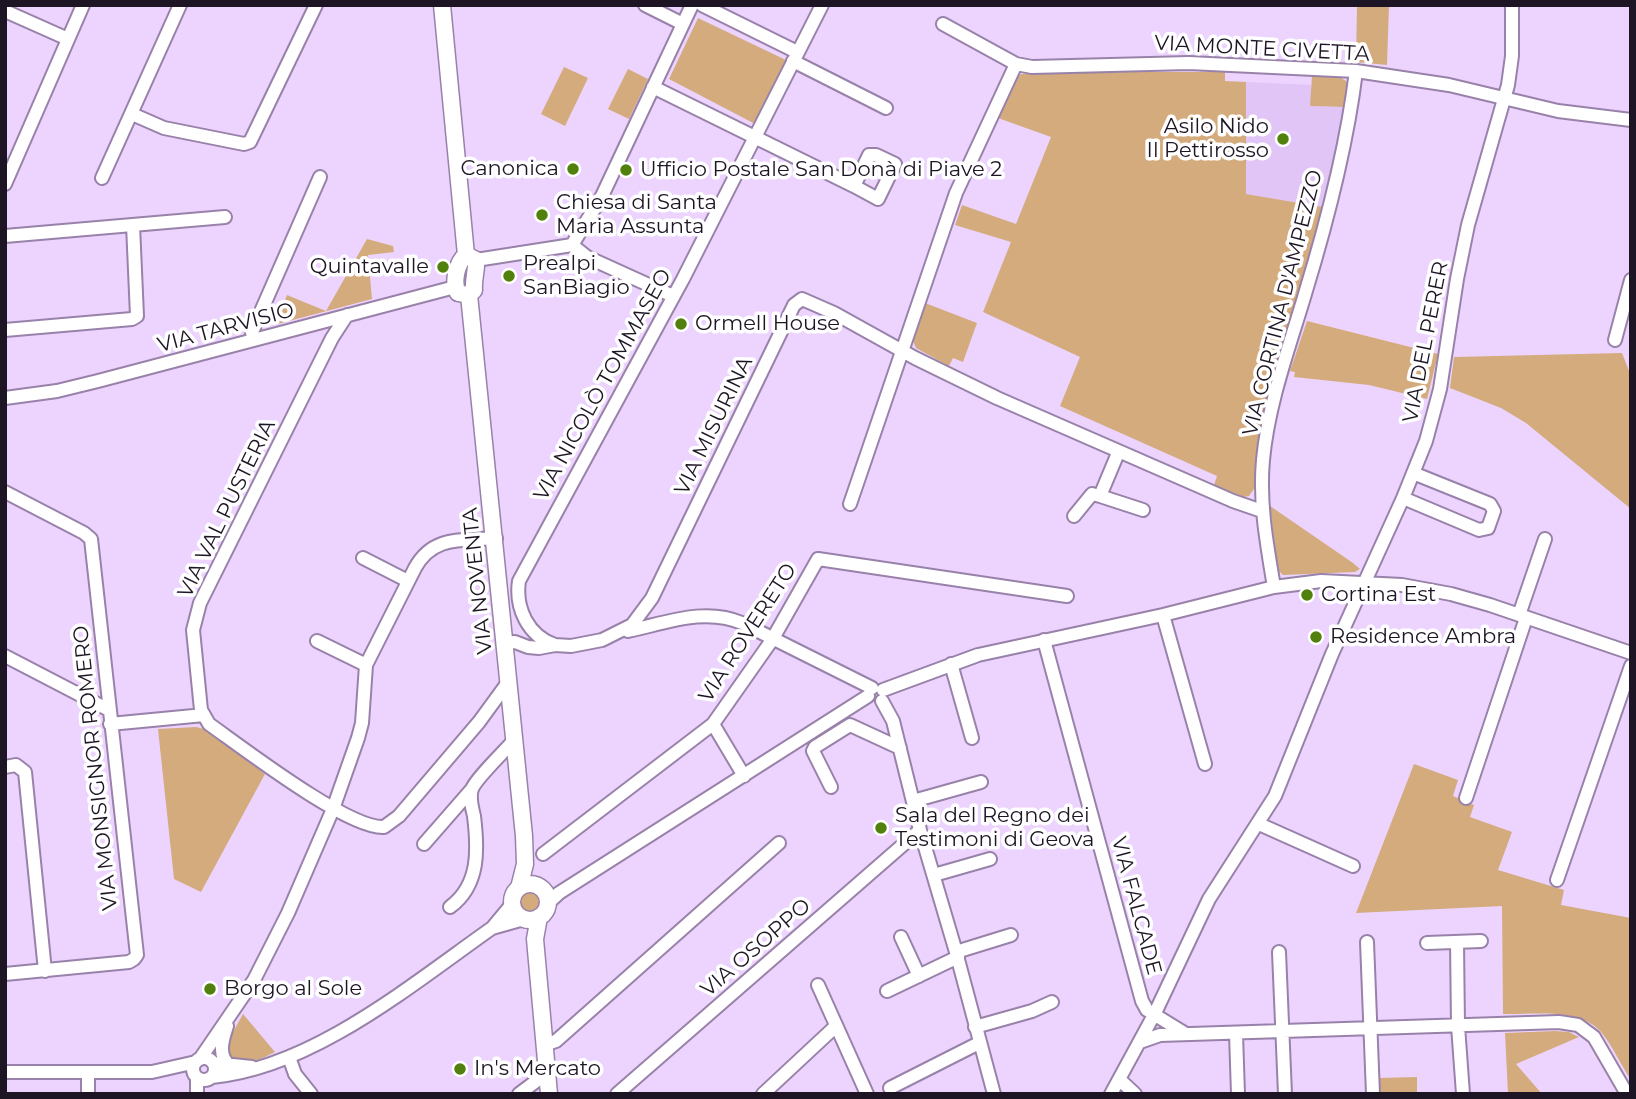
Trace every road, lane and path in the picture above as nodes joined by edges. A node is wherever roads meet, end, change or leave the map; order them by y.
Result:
1 (83, 5) edge
2 (180, 5) edge
3 (316, 5) edge
4 (442, 5) edge
5 (645, 5) edge
6 (692, 5) edge
7 (702, 5) edge
8 (822, 5) edge
9 (1511, 5) edge
10 (5, 11) edge
11 (683, 24) junction
12 (943, 24) dead end
13 (68, 40) junction
14 (795, 57) junction
15 (1016, 64) junction
16 (1356, 71) junction
17 (653, 88) junction
18 (1505, 99) junction
19 (886, 108) dead end
20 (132, 114) junction
21 (1631, 120) edge
22 (756, 138) junction
23 (320, 177) dead end
24 (102, 178) dead end
25 (5, 184) edge
26 (854, 186) dead end
27 (225, 217) dead end
28 (133, 225) junction
29 (5, 236) edge
30 (572, 245) junction
31 (471, 257) junction
32 (1631, 280) edge
33 (463, 291) junction
34 (673, 296) junction
35 (347, 315) junction
36 (5, 330) edge
37 (1615, 340) dead end
38 (253, 341) junction
39 (903, 351) junction
40 (5, 398) edge
41 (1118, 453) junction
42 (1413, 473) junction
43 (5, 492) edge
44 (1100, 496) junction
45 (1403, 498) junction
46 (849, 504) dead end
47 (1143, 510) dead end
48 (1262, 511) junction
49 (1074, 516) dead end
50 (496, 538) junction
51 (1545, 539) dead end
52 (363, 558) dead end
53 (408, 582) junction
54 (1364, 583) junction
55 (1274, 587) junction
56 (1067, 596) dead end
57 (519, 597) junction
58 (652, 598) junction
59 (501, 599) junction
60 (1163, 615) junction
61 (690, 617) junction
62 (1523, 617) junction
63 (527, 623) junction
64 (624, 631) junction
65 (772, 640) junction
66 (1044, 640) junction
67 (317, 641) dead end
68 (510, 643) junction
69 (555, 645) junction
70 (1631, 653) edge
71 (5, 656) edge
72 (951, 664) junction
73 (366, 666) junction
74 (1631, 666) edge
75 (509, 681) junction
76 (876, 694) junction
77 (511, 703) junction
78 (491, 706) junction
79 (109, 710) junction
80 (204, 715) junction
81 (110, 724) junction
82 (713, 724) junction
83 (972, 738) dead end
84 (515, 739) junction
85 (900, 748) junction
86 (494, 763) junction
87 (1205, 764) dead end
88 (5, 767) edge
89 (517, 767) junction
90 (744, 776) junction
91 (981, 782) dead end
92 (831, 787) dead end
93 (472, 788) junction
94 (1466, 798) dead end
95 (913, 801) junction
96 (333, 809) junction
97 (1259, 824) junction
98 (920, 830) junction
99 (779, 842) dead end
100 (424, 845) dead end
101 (543, 854) dead end
102 (990, 859) dead end
103 (1353, 866) dead end
104 (934, 874) junction
105 (1557, 880) dead end
106 (537, 902) junction
107 (512, 904) joint
108 (450, 906) dead end
109 (492, 928) junction
110 (1012, 935) dead end
111 (901, 937) dead end
112 (1481, 941) dead end
113 (1367, 942) dead end
114 (1458, 942) junction
115 (1427, 943) dead end
116 (1279, 952) dead end
117 (957, 955) junction
118 (45, 971) junction
119 (5, 974) edge
120 (919, 976) junction
121 (818, 985) dead end
122 (887, 991) dead end
123 (1052, 1002) dead end
124 (1155, 1013) junction
125 (230, 1019) junction
126 (836, 1026) junction
127 (1458, 1026) junction
128 (975, 1027) junction
129 (1370, 1029) junction
130 (1282, 1033) junction
131 (1186, 1034) junction
132 (1236, 1034) junction
133 (1140, 1042) junction
134 (979, 1044) junction
135 (544, 1045) junction
136 (289, 1057) junction
137 (229, 1065) junction
138 (263, 1066) junction
139 (203, 1071) junction
140 (5, 1072) edge
141 (88, 1072) junction
142 (1120, 1080) junction
143 (548, 1085) edge
144 (890, 1088) dead end
145 (88, 1094) edge
146 (199, 1094) edge
147 (311, 1094) edge
148 (519, 1094) edge
149 (617, 1094) edge
150 (763, 1094) edge
151 (867, 1094) edge
152 (994, 1094) edge
153 (1111, 1094) edge
154 (1135, 1094) edge
155 (1238, 1094) edge
156 (1285, 1094) edge
157 (1373, 1094) edge
158 (1463, 1094) edge
159 (1627, 1094) edge

1 - 13 street
2 - 20 street
3 - 20 street
4 - 31 street
5 - 11 street
6 - 11 street
7 - 14 street
8 - 14 street, VIA NICOLÒ TOMMASEO
9 - 18 street, VIA DEL PERER
10 - 13 street
11 - 17 street
12 - 15 street, VIA MONTE CIVETTA
13 - 25 street
14 - 19 street
14 - 22 street, VIA NICOLÒ TOMMASEO
15 - 16 street, VIA MONTE CIVETTA
15 - 39 street
16 - 18 street, VIA MONTE CIVETTA
16 - 48 street, VIA CORTINA D'AMPEZZO
17 - 22 street
17 - 30 street
18 - 21 street, VIA MONTE CIVETTA
18 - 42 street, VIA DEL PERER
20 - 24 street
22 - 26 street
22 - 34 street, VIA NICOLÒ TOMMASEO
23 - 38 street
27 - 28 street
28 - 29 street
28 - 36 street
30 - 31 street
30 - 34 street
31 - 33 street
32 - 37 street
33 - 35 street, VIA TARVISIO
33 - 50 street, VIA NOVENTA
34 - 57 street, VIA NICOLÒ TOMMASEO
35 - 38 street, VIA TARVISIO
35 - 80 street, VIA VAL PUSTERIA
38 - 40 street, VIA TARVISIO
39 - 41 street, VIA MISURINA
39 - 46 street
39 - 58 street, VIA MISURINA
41 - 44 street
41 - 48 street, VIA MISURINA
42 - 45 street, VIA DEL PERER
42 - 45 street
43 - 79 street, VIA MONSIGNOR ROMERO
44 - 47 street
44 - 49 street
45 - 54 street, VIA DEL PERER
48 - 55 street, VIA CORTINA D'AMPEZZO
50 - 53 street
50 - 59 street, VIA NOVENTA
51 - 62 street
52 - 53 street
53 - 73 street
54 - 55 street
54 - 62 street
54 - 97 street, VIA DEL PERER
55 - 60 street
56 - 65 street, VIA ROVERETO
57 - 59 street
57 - 63 street
58 - 61 street
58 - 64 street, VIA MISURINA
59 - 68 street, VIA NOVENTA
60 - 66 street
60 - 87 street
61 - 64 street
61 - 65 street
62 - 70 street
62 - 94 street
63 - 68 street
63 - 69 street
64 - 69 street, VIA MISURINA
65 - 76 street
65 - 82 street, VIA ROVERETO
66 - 72 street
66 - 124 street, VIA FALCADE
67 - 73 street
68 - 69 street, VIA MISURINA
68 - 75 street, VIA NOVENTA
71 - 79 street
72 - 76 street
72 - 83 street
73 - 96 street
74 - 105 street
75 - 77 street, VIA NOVENTA
75 - 78 street
76 - 85 street
76 - 90 street
77 - 78 street
77 - 84 street, VIA NOVENTA
78 - 96 street
79 - 81 street, VIA MONSIGNOR ROMERO
80 - 81 street
80 - 96 street
81 - 118 street, VIA MONSIGNOR ROMERO
82 - 90 street
82 - 101 street, VIA ROVERETO
84 - 86 street
84 - 89 street, VIA NOVENTA
85 - 92 street
85 - 95 street
86 - 89 street
86 - 93 street
88 - 118 street
89 - 106 street, VIA NOVENTA
90 - 106 street
91 - 95 street
93 - 100 street
93 - 108 street
95 - 98 street
96 - 125 street
97 - 103 street
97 - 124 street, VIA DEL PERER
98 - 104 street
98 - 149 street, VIA OSOPPO
99 - 135 street
102 - 104 street
104 - 117 street
106 - 107 street
106 - 109 street
106 - 135 street, VIA NOVENTA
107 - 109 street
109 - 136 street
110 - 117 street
111 - 120 street
112 - 114 street
113 - 129 street
114 - 115 street
114 - 127 street
116 - 130 street
117 - 120 street
117 - 128 street
118 - 119 street, VIA MONSIGNOR ROMERO
120 - 122 street
121 - 126 street
123 - 128 street
124 - 131 street
124 - 133 street, VIA DEL PERER
125 - 137 street
125 - 139 street
126 - 150 street
126 - 151 street
127 - 129 street
127 - 158 street
127 - 159 street
128 - 134 street
129 - 130 street
129 - 157 street
130 - 132 street
130 - 156 street
131 - 132 street
131 - 133 street
132 - 155 street
133 - 142 street, VIA DEL PERER
134 - 144 street
134 - 152 street
135 - 143 street, VIA NOVENTA
136 - 138 street
136 - 147 street
137 - 138 street
137 - 139 street
138 - 139 street
139 - 141 street
139 - 146 street
140 - 141 street
141 - 145 street
142 - 153 street, VIA DEL PERER
142 - 154 street
143 - 148 street, VIA NOVENTA

